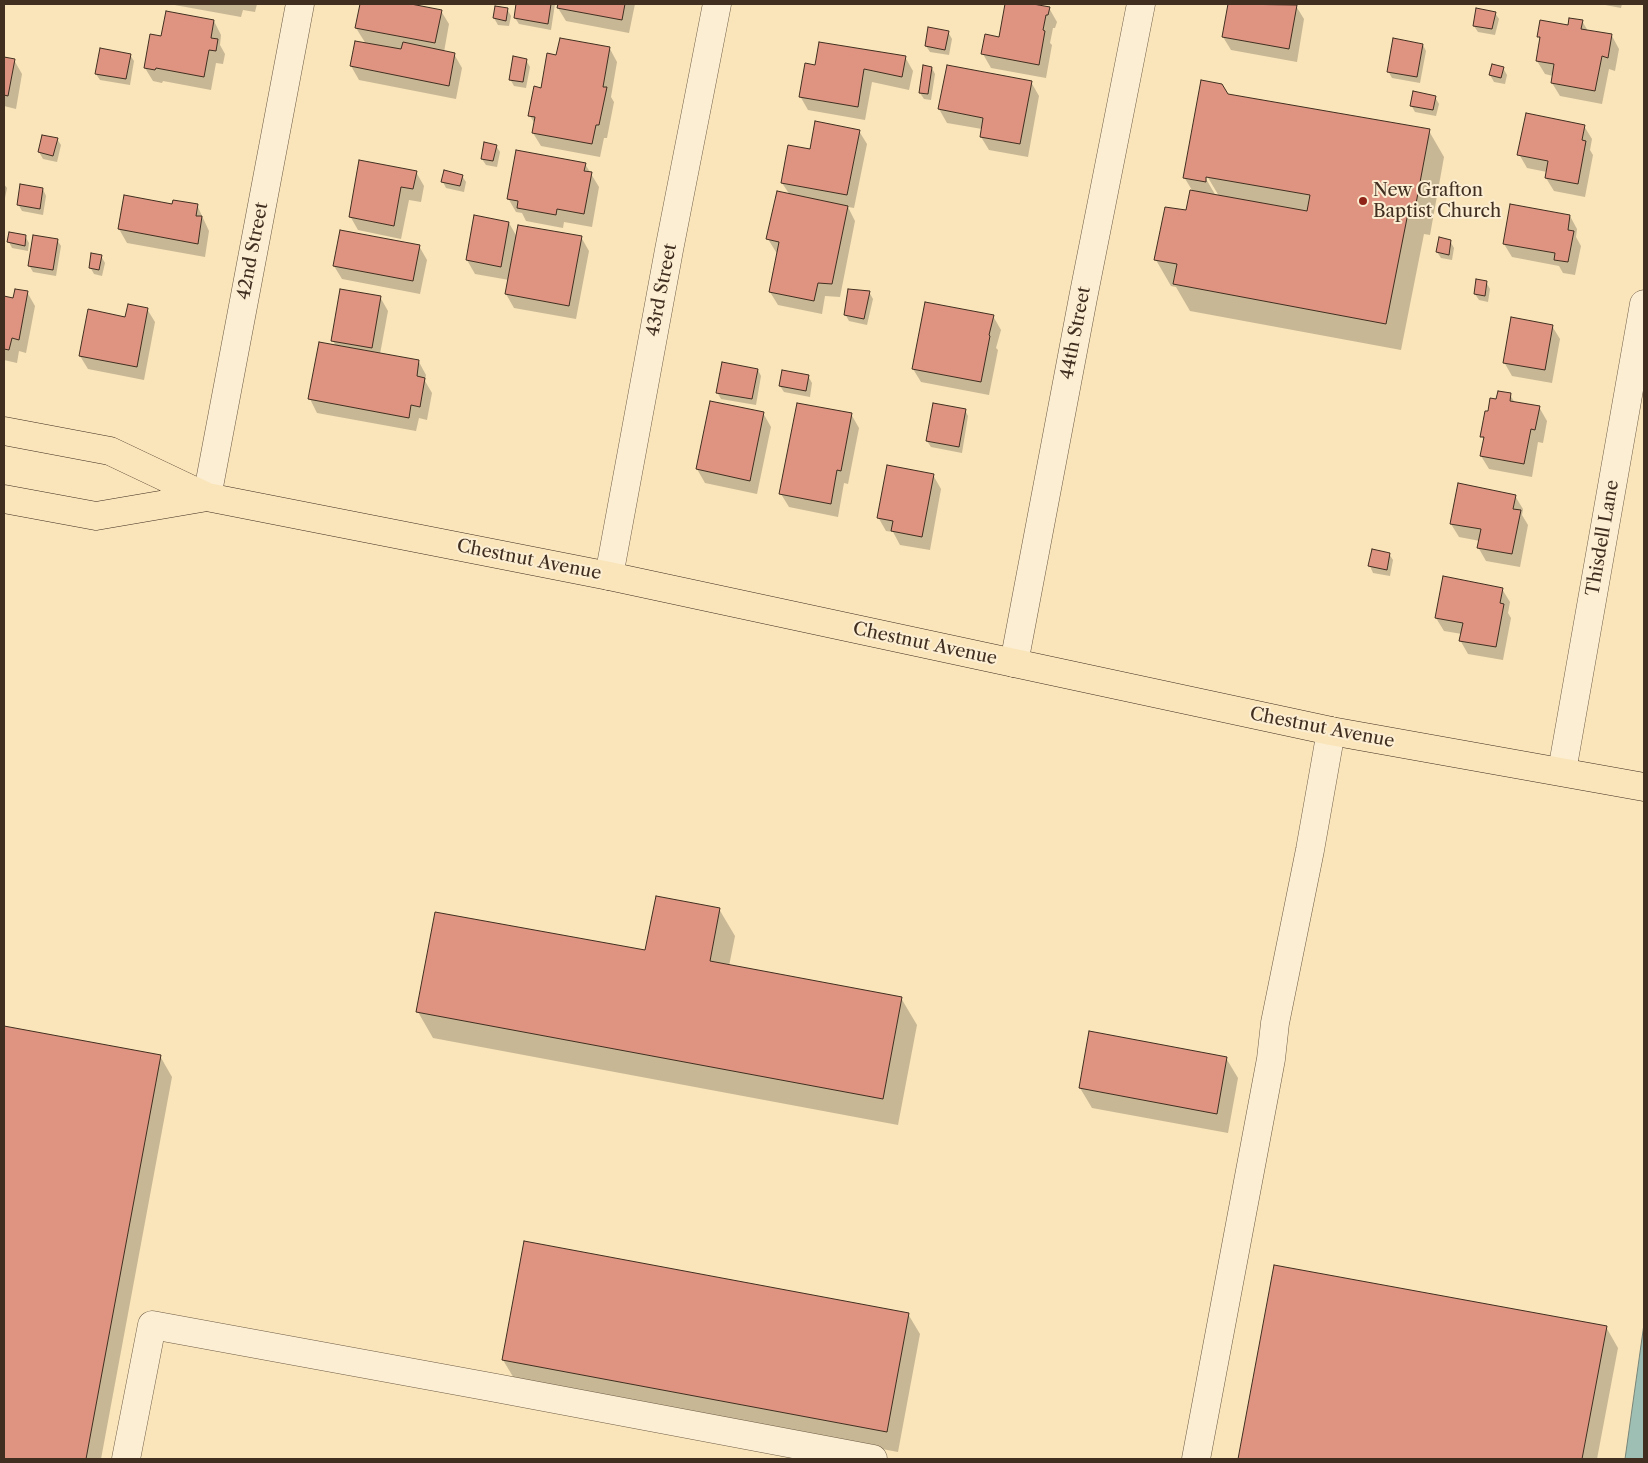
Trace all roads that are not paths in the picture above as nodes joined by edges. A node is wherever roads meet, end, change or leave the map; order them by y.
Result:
1 (300, 4) edge
2 (717, 4) edge
3 (1141, 4) edge
4 (1644, 304) edge
5 (4, 431) edge
6 (207, 498) junction
7 (4, 499) edge
8 (609, 576) junction
9 (1014, 663) junction
10 (1331, 731) junction
11 (1562, 771) junction
12 (1644, 787) edge
13 (126, 1459) edge
14 (873, 1459) edge
15 (1196, 1459) edge

1 - 6 street, 42nd Street
2 - 8 street, 43rd Street
3 - 9 street, 44th Street
4 - 11 street, Thisdell Lane
5 - 6 main road, Chestnut Avenue
6 - 7 main road, Chestnut Avenue
6 - 8 main road, Chestnut Avenue
8 - 9 main road, Chestnut Avenue
9 - 10 main road, Chestnut Avenue
10 - 11 main road, Chestnut Avenue
10 - 15 street
11 - 12 main road, Chestnut Avenue
13 - 14 street

